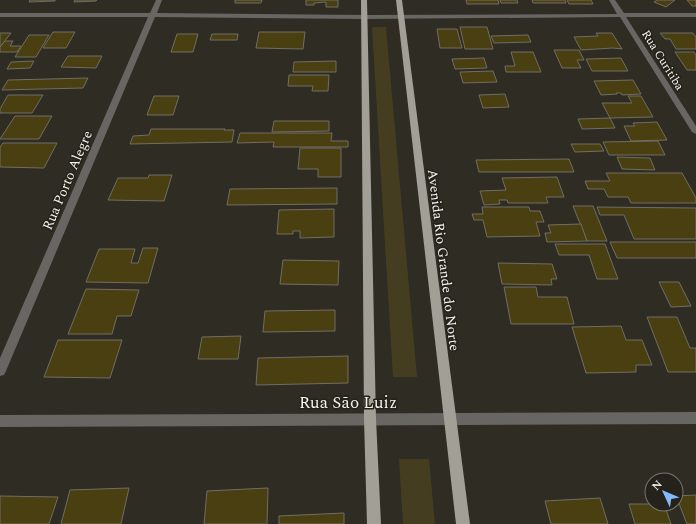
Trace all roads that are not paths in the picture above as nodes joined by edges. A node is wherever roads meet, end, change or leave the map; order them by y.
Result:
1 (159, 0) edge
2 (364, 0) edge
3 (399, 0) edge
4 (612, 0) edge
5 (152, 14) junction
6 (0, 15) edge
7 (622, 15) junction
8 (696, 15) edge
9 (365, 16) junction
10 (400, 16) junction
11 (696, 132) edge
12 (0, 371) edge
13 (450, 418) junction
14 (696, 418) edge
15 (370, 419) junction
16 (0, 421) edge
17 (374, 524) edge
18 (464, 524) edge

1 - 5 street, Rua Porto Alegre
2 - 9 main road
3 - 10 main road, Avenida Rio Grande do Norte
4 - 7 street, Rua Curitiba
5 - 6 street
5 - 9 street
5 - 12 street, Rua Porto Alegre
7 - 8 street
7 - 10 street
7 - 11 street, Rua Curitiba
9 - 10 street
9 - 15 main road
10 - 13 main road, Avenida Rio Grande do Norte
13 - 14 street, Rua São Luiz
13 - 15 street, Rua São Luiz
13 - 18 main road, Avenida Rio Grande do Norte
15 - 16 street, Rua São Luiz
15 - 17 main road

